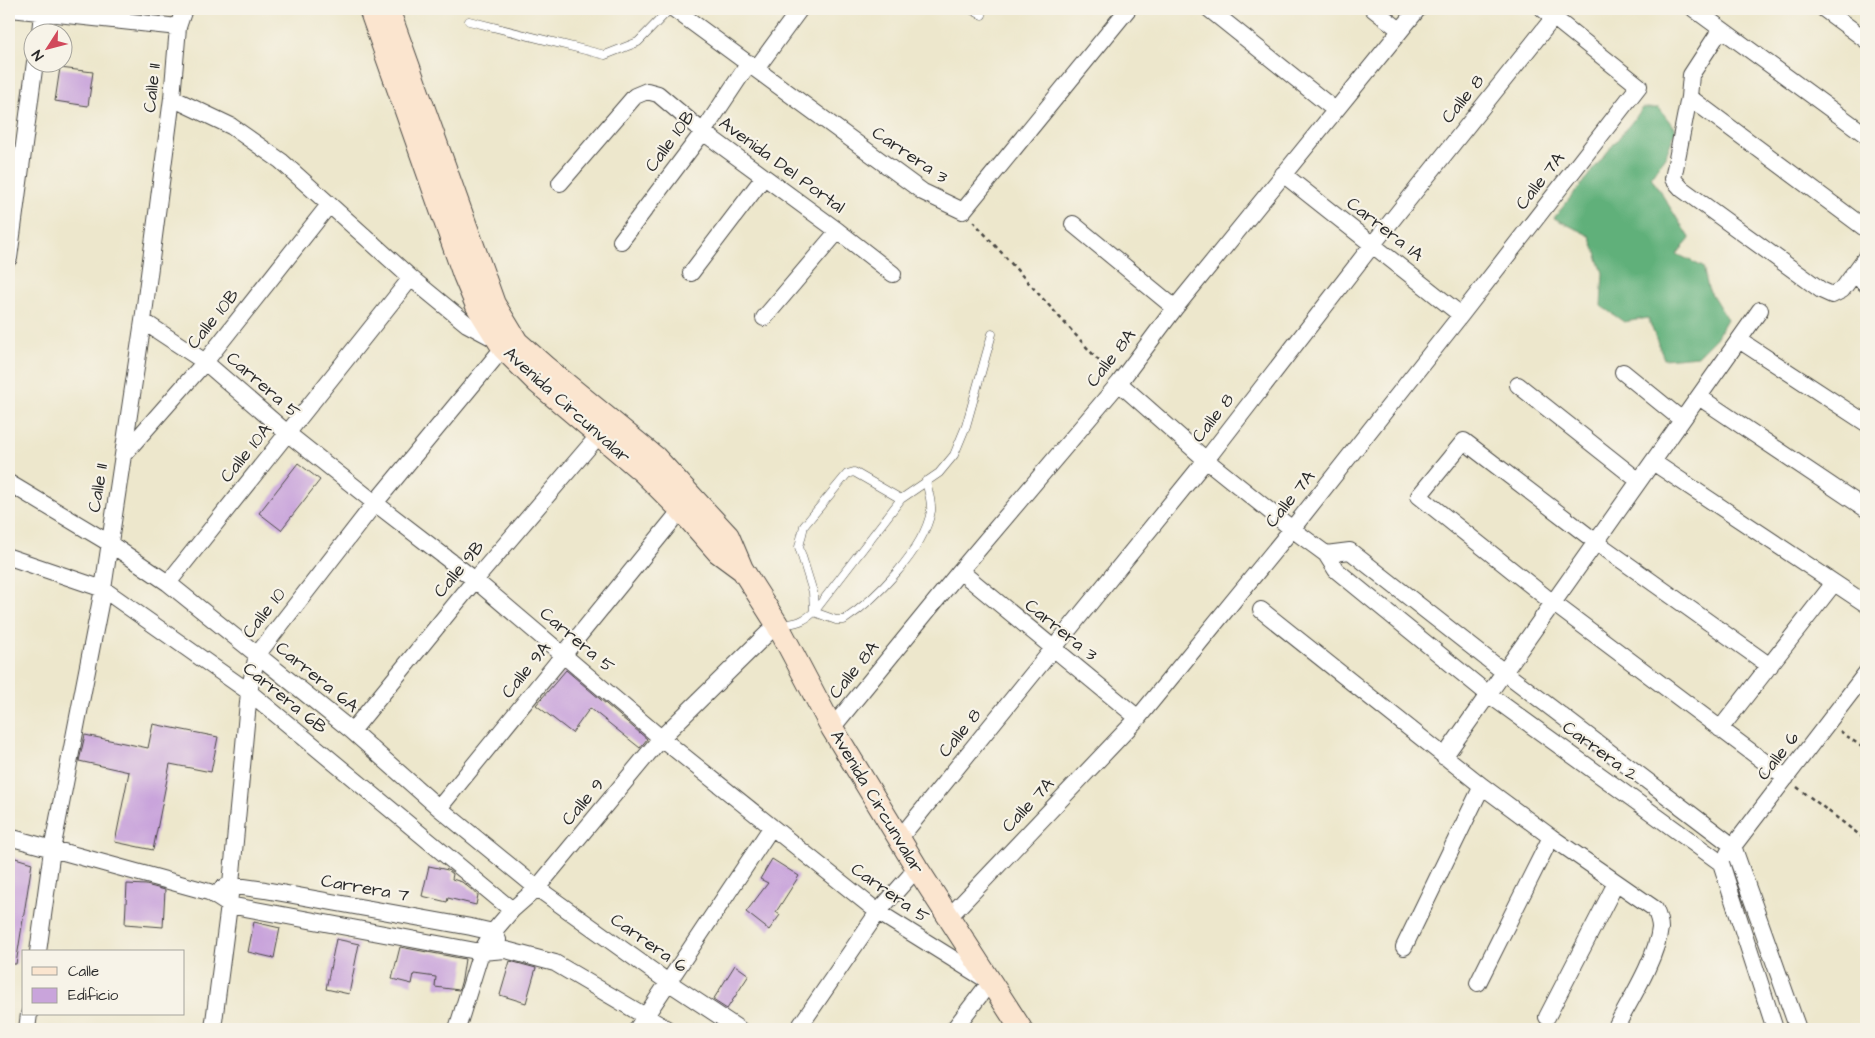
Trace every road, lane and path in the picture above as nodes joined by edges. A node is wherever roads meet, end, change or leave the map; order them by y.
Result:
1 (11, 9) edge
2 (184, 9) edge
3 (370, 9) edge
4 (388, 9) edge
5 (670, 9) edge
6 (674, 9) edge
7 (800, 9) edge
8 (970, 9) edge
9 (1128, 9) edge
10 (1208, 9) edge
11 (1373, 9) edge
12 (1418, 9) edge
13 (1694, 9) edge
14 (1824, 9) edge
15 (42, 13) junction
16 (1548, 13) edge
17 (982, 15) dead end
18 (469, 21) dead end
19 (41, 22) edge
20 (178, 27) junction
21 (1721, 29) junction
22 (1400, 30) junction
23 (1866, 40) edge
24 (753, 66) junction
25 (35, 72) edge
26 (1689, 97) junction
27 (172, 98) junction
28 (1335, 110) junction
29 (703, 132) junction
30 (1866, 135) edge
31 (1283, 174) junction
32 (764, 177) junction
33 (560, 183) dead end
34 (329, 205) junction
35 (963, 211) junction
36 (1073, 224) dead end
37 (1866, 229) edge
38 (838, 231) junction
39 (621, 241) dead end
40 (1373, 244) junction
41 (1866, 257) edge
42 (9, 258) edge
43 (691, 273) dead end
44 (893, 274) dead end
45 (1853, 274) junction
46 (411, 278) junction
47 (1866, 284) edge
48 (1174, 308) junction
49 (1760, 310) dead end
50 (1462, 315) junction
51 (764, 318) dead end
52 (143, 321) junction
53 (992, 334) dead end
54 (1739, 340) junction
55 (499, 343) junction
56 (205, 362) junction
57 (1623, 372) dead end
58 (1118, 383) junction
59 (1518, 385) dead end
60 (1699, 397) junction
61 (1682, 420) junction
62 (1866, 424) edge
63 (287, 433) junction
64 (599, 435) junction
65 (124, 454) junction
66 (1206, 460) junction
67 (1653, 462) junction
68 (926, 481) junction
69 (1640, 481) junction
70 (9, 483) edge
71 (901, 499) junction
72 (375, 503) junction
73 (1866, 509) edge
74 (681, 510) junction
75 (1292, 529) junction
76 (1596, 542) junction
77 (110, 543) junction
78 (1326, 554) junction
79 (9, 557) edge
80 (742, 569) junction
81 (960, 571) junction
82 (475, 580) junction
83 (168, 583) junction
84 (1834, 583) junction
85 (103, 589) junction
86 (1553, 603) junction
87 (1866, 604) edge
88 (1261, 610) dead end
89 (814, 612) junction
90 (777, 624) junction
91 (1053, 650) junction
92 (257, 654) junction
93 (564, 654) junction
94 (1770, 666) junction
95 (1504, 672) junction
96 (1866, 673) edge
97 (249, 692) junction
98 (1488, 694) junction
99 (1138, 718) junction
100 (1828, 723) junction
101 (832, 728) junction
102 (1720, 730) junction
103 (352, 731) junction
104 (661, 738) junction
105 (1866, 750) edge
106 (1444, 757) junction
107 (1786, 778) junction
108 (1482, 786) junction
109 (439, 808) junction
110 (772, 828) junction
111 (9, 837) edge
112 (1551, 837) junction
113 (899, 839) junction
114 (1866, 840) edge
115 (1733, 846) junction
116 (52, 850) junction
117 (1721, 863) junction
118 (917, 868) junction
119 (1616, 882) junction
120 (230, 885) junction
121 (537, 888) junction
122 (209, 892) junction
123 (229, 905) junction
124 (512, 910) junction
125 (878, 912) junction
126 (949, 917) junction
127 (492, 932) junction
128 (1404, 947) dead end
129 (38, 950) edge
130 (506, 950) junction
131 (482, 952) junction
132 (668, 982) junction
133 (990, 982) junction
134 (1478, 983) dead end
135 (29, 1016) edge
136 (646, 1016) junction
137 (1547, 1017) dead end
138 (1617, 1025) dead end
139 (27, 1029) edge
140 (213, 1029) edge
141 (457, 1029) edge
142 (637, 1029) edge
143 (667, 1029) edge
144 (739, 1029) edge
145 (798, 1029) edge
146 (954, 1029) edge
147 (1020, 1029) edge
148 (1775, 1029) edge
149 (1798, 1029) edge

1 - 15 street
2 - 20 street, Calle 11
3 - 55 main road, Avenida Circunvalar
4 - 80 main road, Avenida Circunvalar
5 - 18 lane
6 - 24 street, Carrera 3
7 - 24 street, Calle 10B
8 - 17 lane
9 - 35 street
10 - 28 street
11 - 22 street
12 - 22 street, Calle 8A
13 - 21 street
14 - 23 street
15 - 19 street
15 - 20 street
16 - 40 street, Calle 8
16 - 50 street, Calle 7A
20 - 27 street, Calle 11
21 - 26 street
21 - 30 street
22 - 28 street, Calle 8A
24 - 29 street, Calle 10B
24 - 35 street, Carrera 3
25 - 42 street
26 - 37 street
26 - 45 street
27 - 34 street
27 - 52 street, Calle 11
28 - 31 street, Calle 8A
29 - 32 street, Avenida Del Portal
29 - 33 street, Avenida Del Portal
29 - 39 street, Calle 10B
31 - 40 street, Carrera 1A
31 - 48 street, Calle 8A
32 - 38 street, Avenida Del Portal
32 - 43 street
34 - 46 street
34 - 56 street, Calle 10B
35 - 58 path
36 - 48 street
38 - 44 street, Avenida Del Portal
38 - 51 street
40 - 50 street, Carrera 1A
40 - 66 street, Calle 8
41 - 45 street
45 - 47 street
46 - 55 street
46 - 63 street, Calle 10A
48 - 58 street, Calle 8A
49 - 54 street
50 - 75 street, Calle 7A
52 - 56 street, Carrera 5
52 - 65 street, Calle 11
53 - 68 lane
54 - 60 street
54 - 62 street
55 - 64 main road, Avenida Circunvalar
55 - 72 street, Calle 10
56 - 63 street, Carrera 5
56 - 65 street, Calle 10B
57 - 61 street
58 - 66 street, Carrera 2
58 - 81 street, Calle 8A
59 - 69 street
60 - 61 street
60 - 73 street
61 - 67 street
63 - 72 street, Carrera 5
63 - 83 street, Calle 10A
64 - 74 main road, Avenida Circunvalar
64 - 82 street, Calle 9B
65 - 77 street, Calle 11
66 - 75 street, Carrera 2
66 - 91 street, Calle 8
67 - 69 street
67 - 84 street
68 - 71 lane
68 - 89 lane
69 - 76 street
70 - 77 street, Carrera 6A
71 - 89 lane
71 - 89 lane
72 - 82 street, Carrera 5
72 - 92 street, Calle 10
74 - 80 main road, Avenida Circunvalar
74 - 93 street, Calle 9A
75 - 78 street, Carrera 2
75 - 99 street, Calle 7A
76 - 86 street
76 - 86 street
76 - 94 street
77 - 83 street, Carrera 6A
77 - 85 street, Calle 11
78 - 95 street, Carrera 2
78 - 98 street, Carrera 2
79 - 85 street, Carrera 6B
80 - 90 main road, Avenida Circunvalar
81 - 91 street, Carrera 3
81 - 101 street, Calle 8A
82 - 93 street, Carrera 5
82 - 103 street, Calle 9B
83 - 92 street, Carrera 6A
84 - 87 street
84 - 94 street
85 - 97 street, Carrera 6B
85 - 116 street, Calle 11
86 - 95 street
86 - 102 street
88 - 106 street
89 - 90 lane
90 - 101 main road, Avenida Circunvalar
90 - 104 street, Calle 9
91 - 99 street, Carrera 3
91 - 113 street, Calle 8
92 - 97 street, Calle 10
92 - 103 street, Carrera 6A
93 - 104 street, Carrera 5
93 - 109 street, Calle 9A
94 - 102 street
95 - 98 street
95 - 115 street, Carrera 2
96 - 100 street, Calle 6
97 - 120 street, Calle 10
97 - 124 street, Carrera 6B
98 - 106 street
98 - 117 street, Carrera 2
99 - 126 street, Calle 7A
100 - 105 path
100 - 107 street, Calle 6
101 - 113 main road, Avenida Circunvalar
102 - 107 street
103 - 109 street, Carrera 6A
104 - 110 street, Carrera 5
104 - 121 street, Calle 9
106 - 108 street
107 - 114 path
107 - 115 street, Calle 6
108 - 112 street
108 - 128 street
109 - 121 street, Carrera 6A
110 - 125 street, Carrera 5
110 - 132 street
111 - 116 street
112 - 119 street
112 - 134 street
113 - 118 main road, Avenida Circunvalar
115 - 117 street, Calle 6
115 - 149 street
116 - 122 street
116 - 129 street, Calle 11
117 - 148 street
118 - 125 street
118 - 126 main road, Avenida Circunvalar
119 - 137 street
119 - 138 street
120 - 122 street, Carrera 7
120 - 123 street, Calle 10
120 - 127 street, Carrera 7
121 - 124 street, Calle 9
121 - 132 street, Carrera 6
122 - 123 street
123 - 131 street
123 - 140 street, Calle 10
124 - 127 street, Calle 9
125 - 133 street, Carrera 5
125 - 145 street
126 - 133 main road, Avenida Circunvalar
127 - 130 street
127 - 131 street, Calle 9
130 - 131 street
130 - 136 street
131 - 141 street, Calle 9
132 - 136 street
132 - 144 street, Carrera 6
133 - 146 street
133 - 147 main road, Avenida Circunvalar
135 - 139 street
136 - 142 street
136 - 143 street

